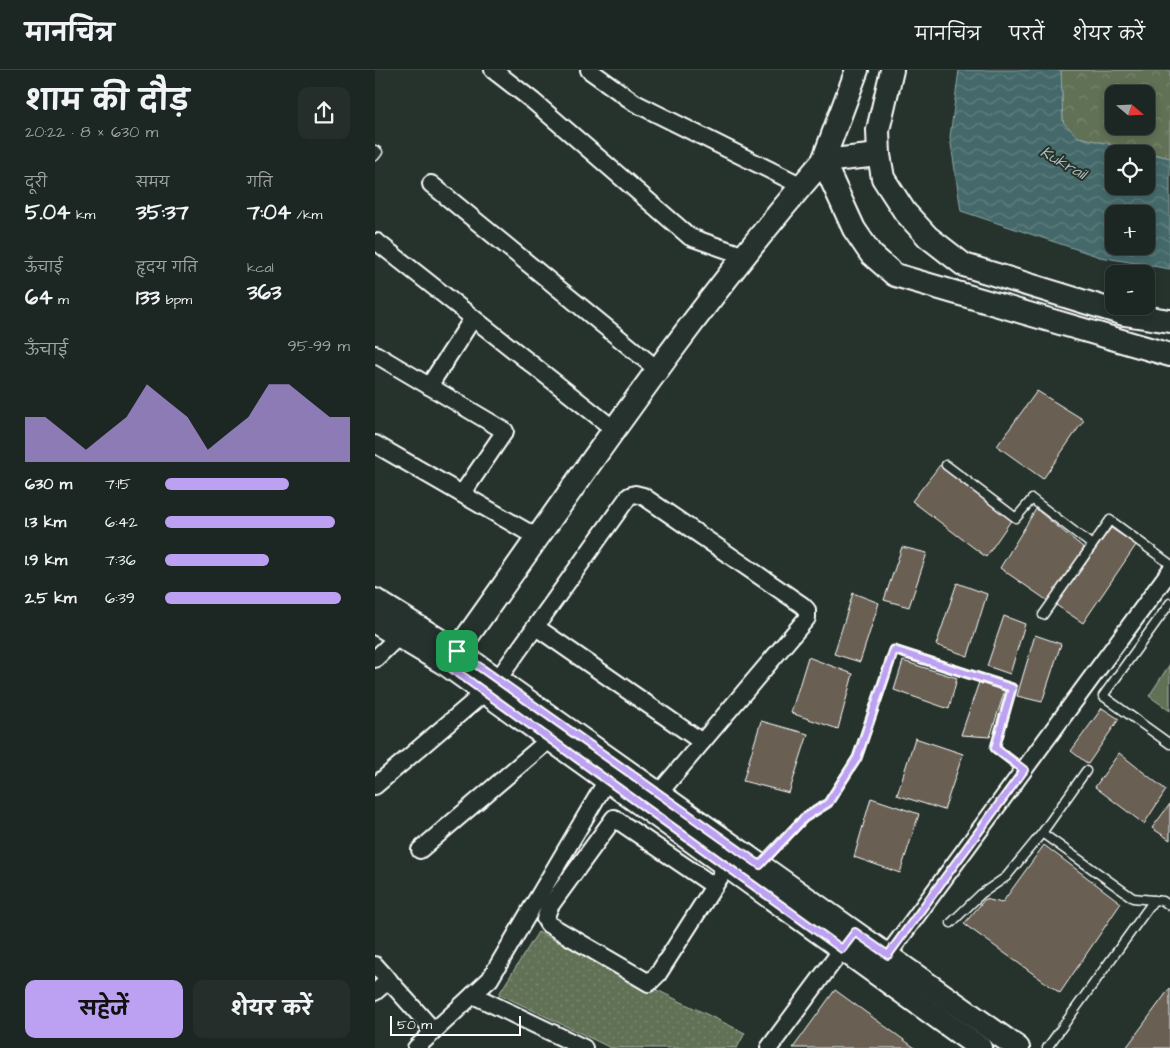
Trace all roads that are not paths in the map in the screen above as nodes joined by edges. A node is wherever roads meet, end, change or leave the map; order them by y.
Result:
1 (493, 70) edge
2 (589, 70) edge
3 (857, 70) edge
4 (892, 70) edge
5 (375, 150) edge
6 (879, 155) junction
7 (375, 156) edge
8 (823, 162) junction
9 (431, 184) dead end
10 (802, 186) junction
11 (377, 242) dead end
12 (745, 256) junction
13 (473, 318) junction
14 (1170, 321) edge
15 (375, 354) edge
16 (1170, 355) edge
17 (658, 370) junction
18 (429, 386) junction
19 (615, 430) junction
20 (375, 444) edge
21 (946, 465) dead end
22 (462, 494) junction
23 (538, 538) junction
24 (1092, 545) junction
25 (1170, 564) edge
26 (1170, 571) edge
27 (375, 600) edge
28 (1170, 604) edge
29 (1043, 615) dead end
30 (375, 622) edge
31 (536, 627) junction
32 (399, 636) junction
33 (452, 658) junction
34 (375, 659) edge
35 (491, 686) junction
36 (550, 738) junction
37 (702, 742) junction
38 (1170, 744) edge
39 (1024, 770) junction
40 (1086, 771) dead end
41 (607, 780) junction
42 (375, 786) edge
43 (659, 793) junction
44 (1042, 833) junction
45 (420, 850) dead end
46 (760, 865) junction
47 (727, 866) junction
48 (714, 886) junction
49 (1154, 900) junction
50 (1170, 906) edge
51 (951, 923) dead end
52 (848, 940) junction
53 (881, 964) junction
54 (375, 965) edge
55 (389, 980) junction
56 (375, 992) edge
57 (473, 995) junction
58 (434, 1031) junction
59 (416, 1048) edge
60 (584, 1048) edge
61 (769, 1048) edge
62 (980, 1048) edge
63 (1018, 1048) edge
64 (1047, 1048) edge

1 - 12 street
2 - 10 street
3 - 8 street
4 - 6 street
5 - 7 lane
6 - 8 street
6 - 14 street
8 - 10 street
8 - 16 street
9 - 17 street
10 - 12 street
11 - 13 street
12 - 17 street
13 - 18 street
13 - 19 street
15 - 18 street
17 - 19 street
18 - 22 street
19 - 23 street
20 - 22 street
21 - 24 lane
22 - 23 street
23 - 33 street
24 - 25 lane
24 - 29 lane
26 - 39 street
27 - 33 street
28 - 38 lane
30 - 32 street
31 - 35 street
31 - 37 street
31 - 37 street
32 - 33 street
32 - 34 street
33 - 35 street
35 - 36 street
35 - 42 street
35 - 43 street
36 - 41 street
36 - 45 street
37 - 43 street
39 - 46 lane
39 - 53 street
40 - 44 lane
41 - 47 street
41 - 57 street
43 - 46 street
44 - 49 lane
44 - 51 lane
46 - 52 street
47 - 48 street
47 - 52 street
48 - 48 street
49 - 50 lane
49 - 64 lane
52 - 53 street
52 - 61 street
53 - 62 street
53 - 63 street
54 - 55 street
55 - 56 street
55 - 58 street
57 - 58 street
57 - 60 street
58 - 59 street

